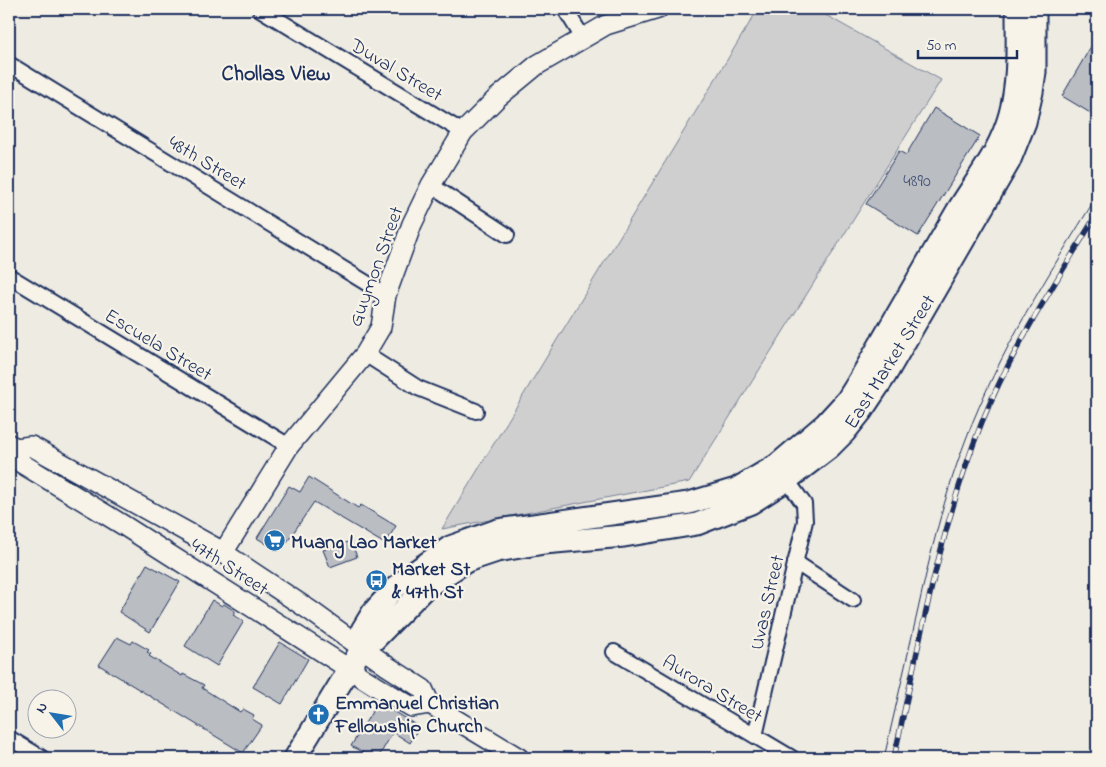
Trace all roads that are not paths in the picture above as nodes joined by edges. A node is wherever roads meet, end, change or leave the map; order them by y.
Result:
1 (260, 9) edge
2 (565, 9) edge
3 (658, 9) edge
4 (1017, 9) edge
5 (1035, 9) edge
6 (583, 38) junction
7 (9, 64) edge
8 (462, 132) junction
9 (432, 185) junction
10 (507, 235) dead end
11 (9, 276) edge
12 (386, 295) junction
13 (365, 354) junction
14 (847, 400) junction
15 (476, 411) dead end
16 (12, 446) edge
17 (289, 446) junction
18 (787, 480) junction
19 (223, 553) junction
20 (795, 562) junction
21 (853, 600) dead end
22 (362, 648) junction
23 (614, 652) dead end
24 (349, 668) junction
25 (430, 704) junction
26 (755, 736) junction
27 (9, 738) edge
28 (42, 758) edge
29 (295, 758) edge
30 (519, 758) edge
31 (792, 758) edge

1 - 8 street, Duval Street
2 - 6 street
3 - 6 main road, Guymon Street
4 - 14 main road, East Market Street
5 - 18 main road, East Market Street
6 - 8 main road, Guymon Street
7 - 12 street, 48th Street
8 - 9 main road, Guymon Street
9 - 10 street
9 - 12 main road, Guymon Street
11 - 17 street, Escuela Street
12 - 13 main road, Guymon Street
13 - 15 street
13 - 17 main road, Guymon Street
14 - 18 main road
14 - 22 main road, East Market Street
16 - 19 main road, 47th Street
16 - 24 main road, 47th Street
17 - 19 main road, Guymon Street
18 - 20 street, Uvas Street
18 - 22 main road, East Market Street
19 - 22 main road, 47th Street
20 - 21 street
20 - 26 street, Uvas Street
22 - 24 main road, East Market Street
22 - 25 main road, 47th Street
23 - 26 street, Aurora Street
24 - 25 main road, 47th Street
24 - 29 main road, East Market Street
25 - 30 main road, 47th Street
26 - 31 street, Aurora Street
27 - 28 street

